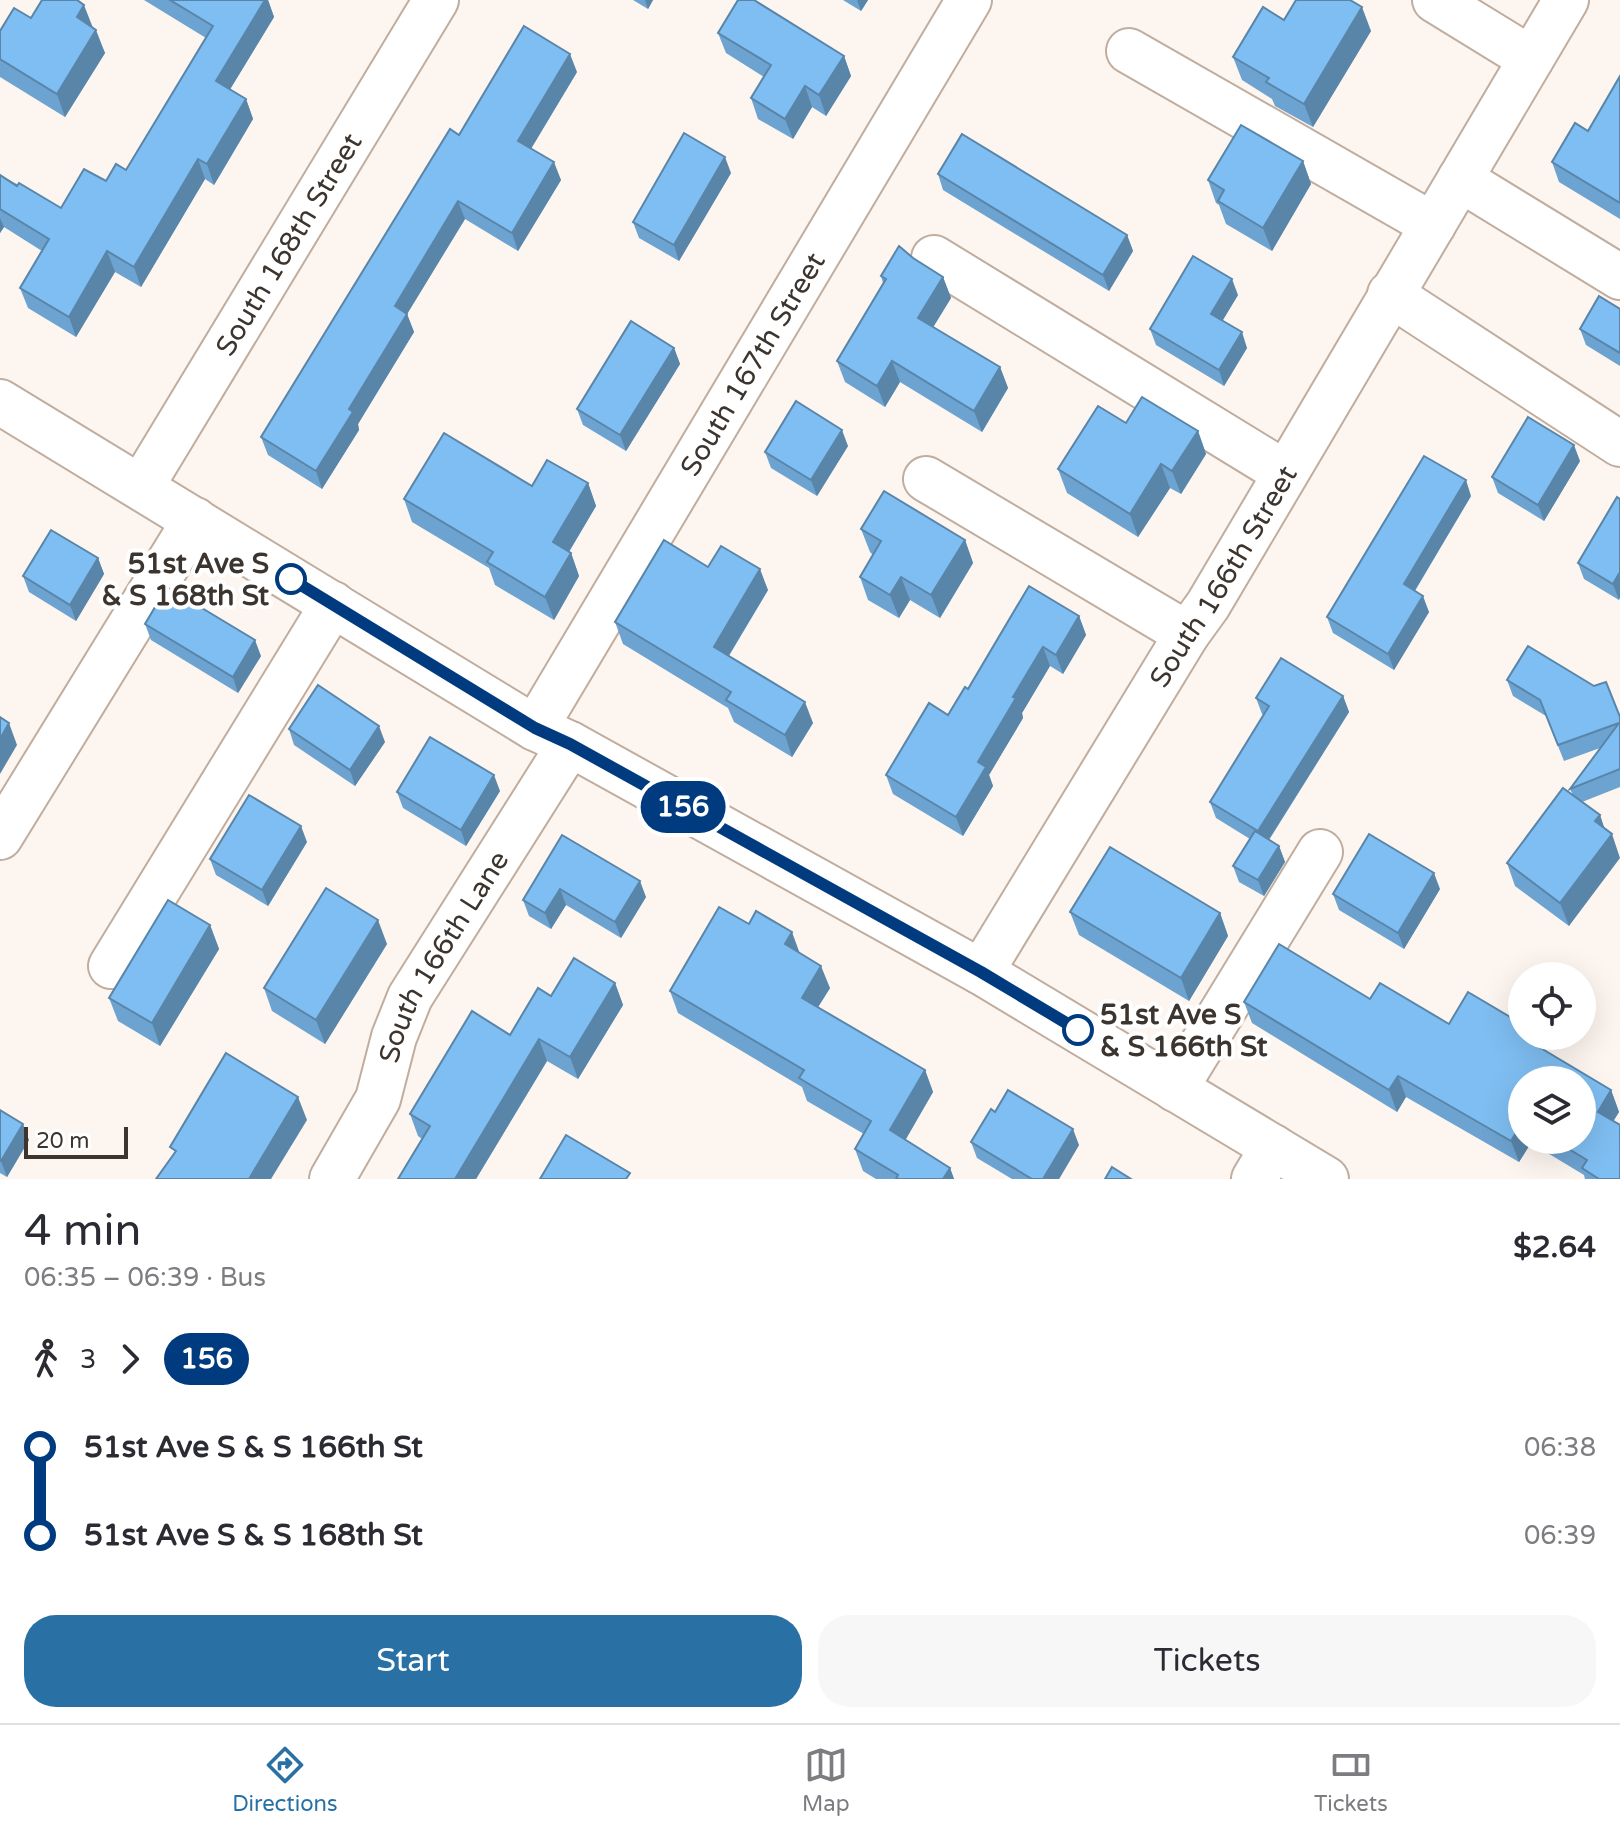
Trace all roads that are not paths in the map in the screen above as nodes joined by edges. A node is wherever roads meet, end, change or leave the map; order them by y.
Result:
1 (436, 0) edge
2 (969, 0) edge
3 (1435, 0) edge
4 (1566, 0) edge
5 (1129, 51) dead end
6 (1531, 59) junction
7 (1460, 179) junction
8 (1433, 225) junction
9 (934, 258) dead end
10 (1620, 277) edge
11 (1390, 294) junction
12 (0, 402) edge
13 (1620, 444) edge
14 (1285, 473) junction
15 (926, 479) dead end
16 (141, 487) junction
17 (195, 520) junction
18 (333, 604) junction
19 (1187, 634) junction
20 (553, 736) junction
21 (0, 837) edge
22 (1320, 852) dead end
23 (111, 966) dead end
24 (981, 972) junction
25 (1175, 1089) junction
26 (1264, 1163) edge
27 (332, 1179) edge
28 (1326, 1179) edge

1 - 16 street, South 168th Street
2 - 20 street, South 167th Street
3 - 6 street
4 - 6 street, South 166th Street
5 - 8 street
6 - 7 street, South 166th Street
7 - 8 street, South 166th Street
7 - 10 street
8 - 11 street, South 166th Street
9 - 14 street
11 - 13 street
11 - 14 street, South 166th Street
12 - 16 street
14 - 19 street, South 166th Street
15 - 19 street
16 - 17 street
17 - 18 street
17 - 21 street
18 - 20 street
18 - 23 street
19 - 24 street, South 166th Street
20 - 24 street
20 - 27 street, South 166th Lane
22 - 25 street
24 - 25 street
25 - 26 street
26 - 28 street

